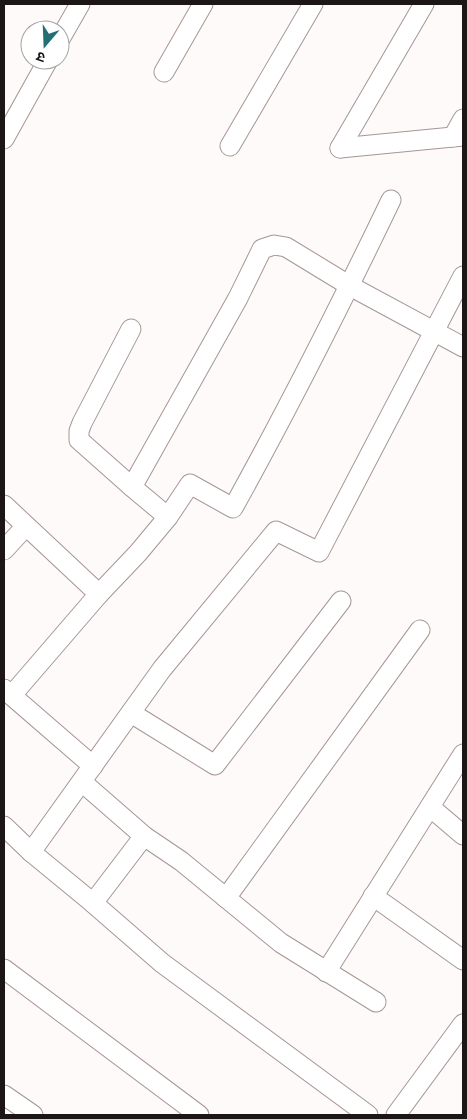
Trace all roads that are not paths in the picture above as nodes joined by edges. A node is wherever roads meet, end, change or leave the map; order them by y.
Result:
1 (80, 4) edge
2 (203, 4) edge
3 (313, 4) edge
4 (424, 4) edge
5 (70, 22) edge
6 (42, 70) edge
7 (164, 72) dead end
8 (463, 119) edge
9 (458, 136) edge
10 (4, 139) edge
11 (230, 146) dead end
12 (391, 200) dead end
13 (463, 276) edge
14 (350, 286) junction
15 (131, 329) dead end
16 (434, 332) junction
17 (463, 347) edge
18 (132, 487) junction
19 (4, 506) edge
20 (168, 517) junction
21 (26, 526) junction
22 (4, 550) edge
23 (99, 594) junction
24 (341, 601) dead end
25 (420, 630) dead end
26 (8, 692) edge
27 (131, 714) junction
28 (463, 754) edge
29 (93, 766) junction
30 (82, 782) junction
31 (430, 808) junction
32 (4, 826) edge
33 (463, 835) edge
34 (144, 836) junction
35 (32, 852) junction
36 (373, 896) junction
37 (226, 898) junction
38 (93, 903) junction
39 (463, 960) edge
40 (4, 969) edge
41 (326, 972) junction
42 (376, 1002) dead end
43 (463, 1024) edge
44 (4, 1094) edge
45 (33, 1115) edge
46 (199, 1115) edge
47 (368, 1115) edge
48 (396, 1115) edge

1 - 5 street
2 - 7 street
3 - 11 street
4 - 9 street
6 - 10 street
8 - 9 street
12 - 14 street
13 - 16 street
14 - 16 street
14 - 18 street
14 - 20 street
15 - 18 street
16 - 17 street
16 - 27 street
18 - 20 street
19 - 21 street
20 - 23 street
21 - 22 street
21 - 23 street
23 - 26 street
24 - 27 street
25 - 37 street
26 - 29 street
27 - 29 street
28 - 31 street
29 - 30 street
30 - 34 street
30 - 35 street
31 - 33 street
31 - 36 street
32 - 35 street
34 - 37 street
34 - 38 street
35 - 38 street
36 - 39 street
36 - 41 street
37 - 41 street
38 - 47 street
40 - 46 street
41 - 42 street
43 - 48 street
44 - 45 street

